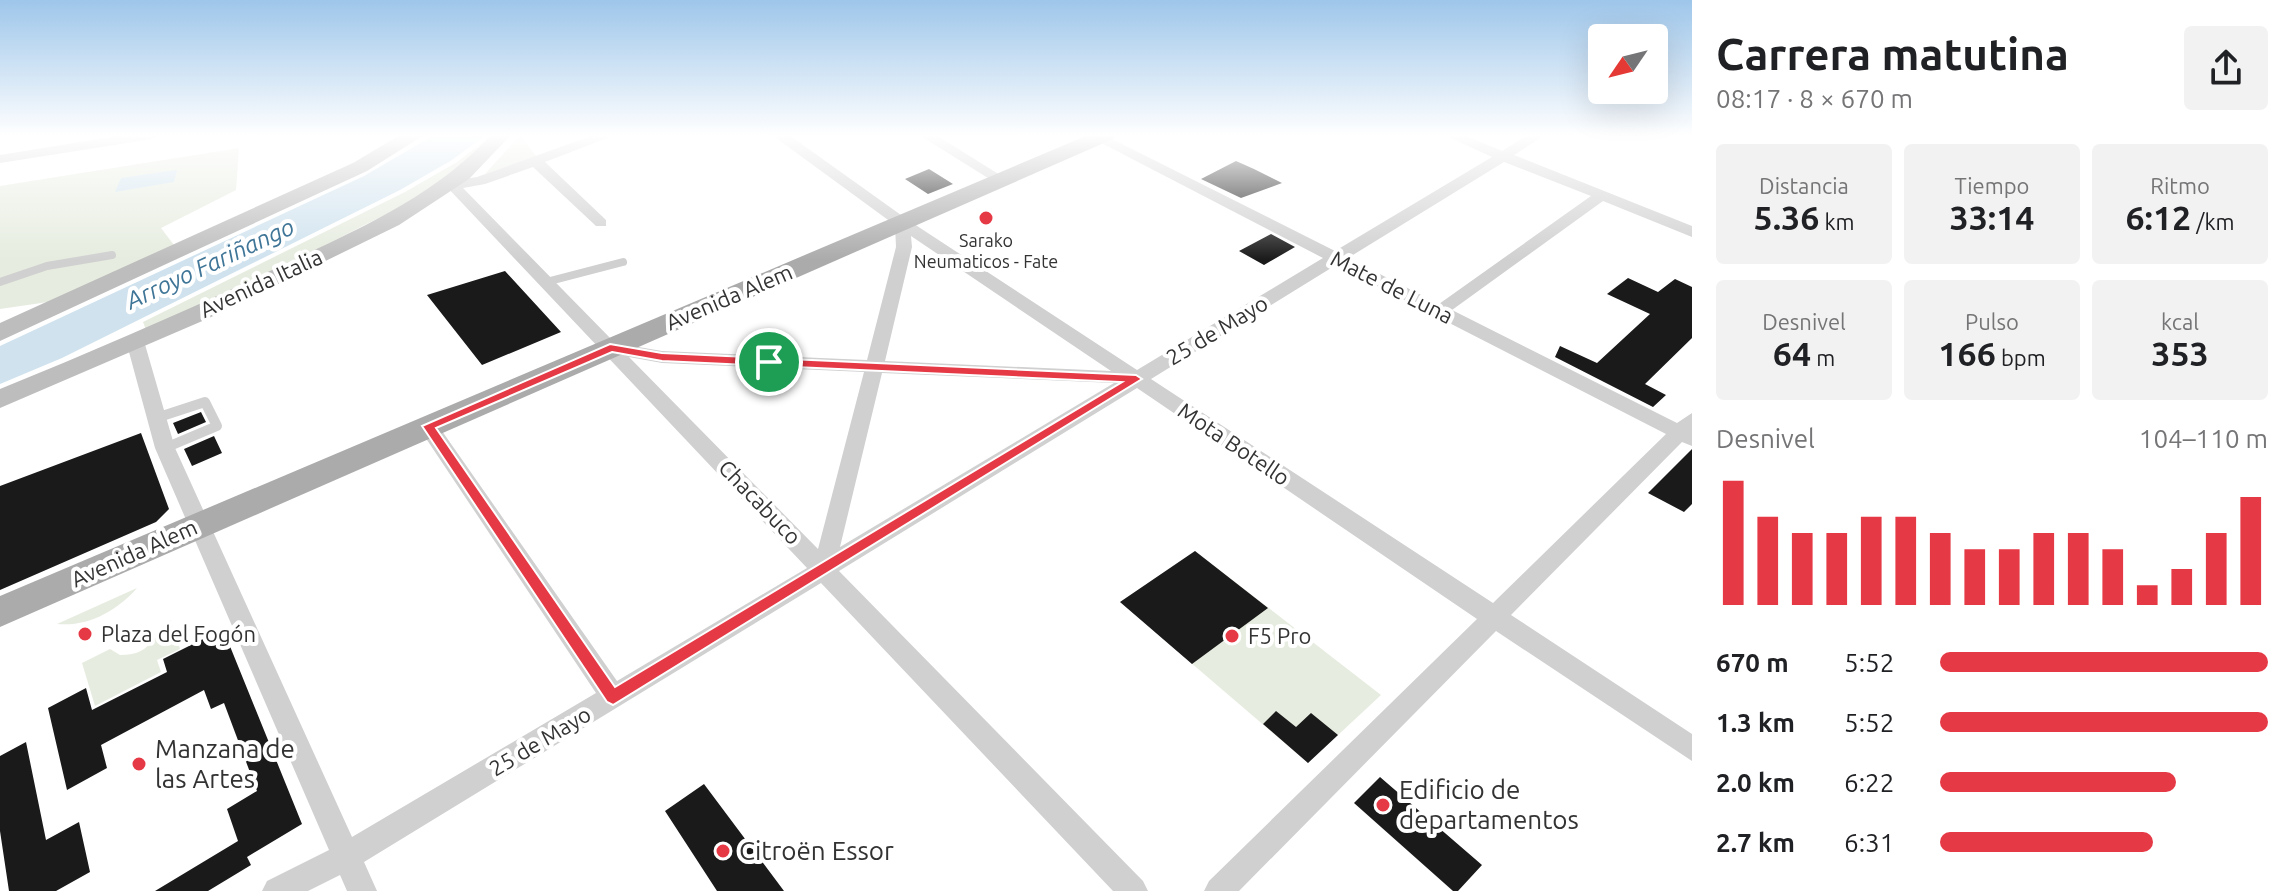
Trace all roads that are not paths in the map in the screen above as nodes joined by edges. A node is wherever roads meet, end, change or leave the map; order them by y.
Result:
1 (338, 177) edge
2 (462, 177) edge
3 (492, 177) edge
4 (552, 177) edge
5 (838, 177) edge
6 (995, 177) edge
7 (1009, 177) edge
8 (1178, 177) edge
9 (1469, 177) edge
10 (1553, 177) edge
11 (1001, 180) junction
12 (452, 185) junction
13 (1601, 196) junction
14 (601, 223) dead end
15 (903, 223) junction
16 (1692, 232) edge
17 (112, 255) dead end
18 (1336, 258) junction
19 (623, 262) dead end
20 (0, 282) edge
21 (546, 282) junction
22 (1440, 311) junction
23 (0, 333) edge
24 (135, 341) junction
25 (610, 348) junction
26 (875, 367) junction
27 (1136, 379) junction
28 (0, 399) edge
29 (156, 418) junction
30 (428, 426) junction
31 (1688, 430) edge
32 (165, 448) junction
33 (197, 525) junction
34 (824, 568) junction
35 (0, 612) edge
36 (1494, 617) junction
37 (613, 697) junction
38 (1692, 749) edge
39 (347, 856) junction
40 (277, 891) edge
41 (362, 891) edge
42 (1133, 891) edge
43 (1219, 891) edge

1 - 23 street
2 - 12 street, Avenida Italia
3 - 12 street
4 - 14 street
5 - 15 street, Mota Botello
6 - 11 street
7 - 11 main road, Avenida Alem
8 - 18 street, Mate de Luna
9 - 18 street, 25 de Mayo
10 - 13 street
11 - 15 main road, Avenida Alem
12 - 21 street, Chacabuco
12 - 24 street, Avenida Italia
13 - 16 street
13 - 22 street
15 - 25 main road, Avenida Alem
15 - 26 street
15 - 27 street, Mota Botello
17 - 20 lane
18 - 22 street, Mate de Luna
18 - 27 street, 25 de Mayo
19 - 21 lane
21 - 25 street, Chacabuco
22 - 31 street, Mate de Luna
24 - 28 street, Avenida Italia
24 - 29 street
25 - 26 street
25 - 30 main road, Avenida Alem
25 - 34 street, Chacabuco
26 - 27 street
26 - 34 street
27 - 34 street, 25 de Mayo
27 - 36 street, Mota Botello
29 - 32 street
29 - 32 lane
30 - 33 main road, Avenida Alem
30 - 37 street
31 - 36 street
32 - 33 street
33 - 35 main road, Avenida Alem
33 - 39 street
34 - 37 street, 25 de Mayo
34 - 42 street, Chacabuco
36 - 38 street, Mota Botello
36 - 43 street
37 - 39 street, 25 de Mayo
39 - 40 street, 25 de Mayo
39 - 41 street

